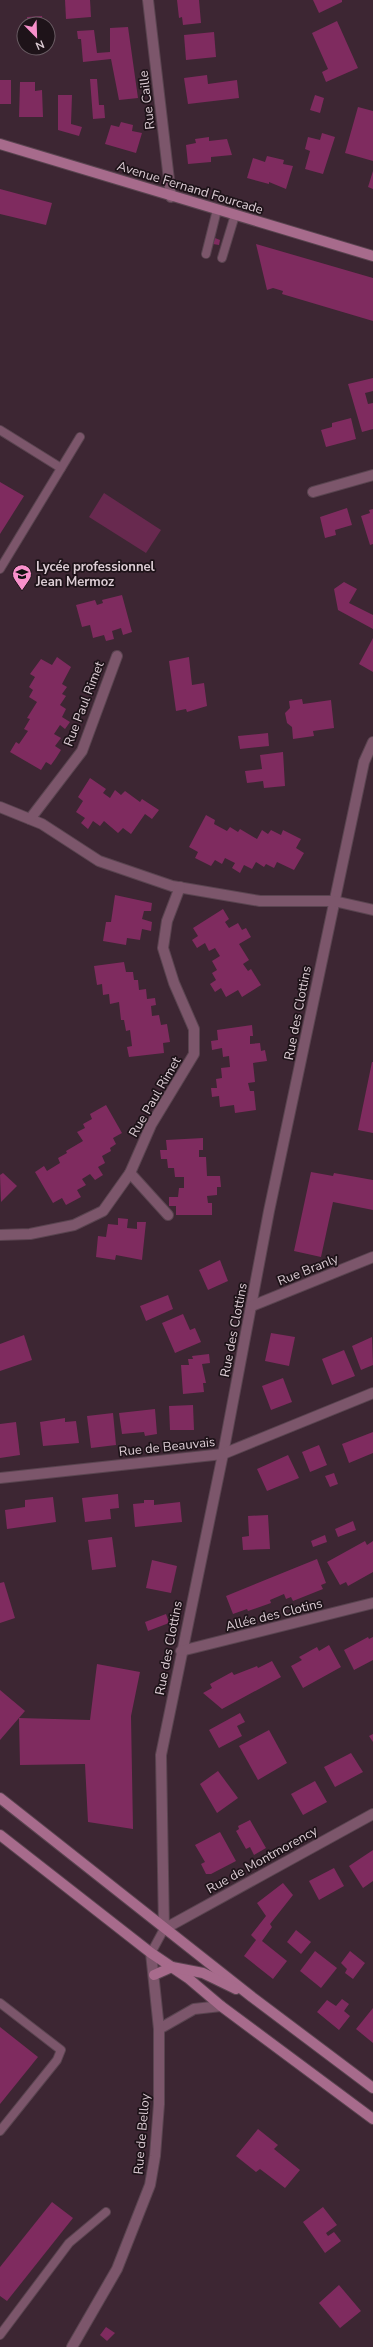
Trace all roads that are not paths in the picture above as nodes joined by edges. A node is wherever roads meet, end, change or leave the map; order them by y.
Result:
1 (148, 0) edge
2 (0, 144) edge
3 (171, 197) junction
4 (217, 210) junction
5 (235, 215) junction
6 (206, 254) dead end
7 (373, 256) edge
8 (222, 258) dead end
9 (0, 430) edge
10 (80, 437) dead end
11 (61, 468) junction
12 (373, 475) edge
13 (313, 492) dead end
14 (0, 569) edge
15 (117, 656) dead end
16 (373, 742) edge
17 (369, 762) edge
18 (0, 807) edge
19 (30, 819) junction
20 (180, 887) junction
21 (334, 901) junction
22 (373, 910) edge
23 (130, 1173) junction
24 (168, 1215) dead end
25 (0, 1235) edge
26 (373, 1257) edge
27 (252, 1306) junction
28 (373, 1393) edge
29 (223, 1454) junction
30 (0, 1478) edge
31 (373, 1603) edge
32 (181, 1651) junction
33 (0, 1798) edge
34 (373, 1814) edge
35 (0, 1835) edge
36 (164, 1928) junction
37 (151, 1953) junction
38 (172, 1967) junction
39 (154, 1975) junction
40 (252, 1998) junction
41 (0, 2003) edge
42 (221, 2006) junction
43 (159, 2029) junction
44 (373, 2088) edge
45 (373, 2120) edge
46 (0, 2131) edge
47 (106, 2212) dead end
48 (0, 2335) edge
49 (72, 2347) edge

1 - 3 street, Rue Caille
2 - 3 street, Avenue Fernand Fourcade
3 - 4 street, Avenue Fernand Fourcade
4 - 5 street, Avenue Fernand Fourcade
4 - 6 lane
5 - 7 street, Avenue Fernand Fourcade
5 - 8 lane
9 - 11 lane
10 - 11 lane
11 - 14 lane
12 - 13 street
15 - 19 street, Rue Paul Rimet
16 - 17 street, Rue des Clottins
17 - 21 street, Rue des Clottins
18 - 19 street
19 - 20 street
20 - 21 street
20 - 23 street, Rue Paul Rimet
21 - 22 street
21 - 27 street, Rue des Clottins
23 - 24 street
23 - 25 street, Rue Paul Rimet
26 - 27 street, Rue Branly
27 - 29 street, Rue des Clottins
28 - 29 street, Rue de Beauvais
29 - 30 street, Rue de Beauvais
29 - 32 street, Rue des Clottins
31 - 32 street, Allée des Clotins
32 - 36 street, Rue des Clottins
33 - 36 street
34 - 36 street, Rue de Montmorency
35 - 37 street
36 - 37 lane
36 - 40 street
37 - 38 street
37 - 39 street, Rue de Belloy
38 - 39 street
38 - 40 street
38 - 42 street
39 - 43 street, Rue de Belloy
40 - 44 street
41 - 46 lane
42 - 43 street
42 - 45 street
43 - 49 street, Rue de Belloy
47 - 48 lane

